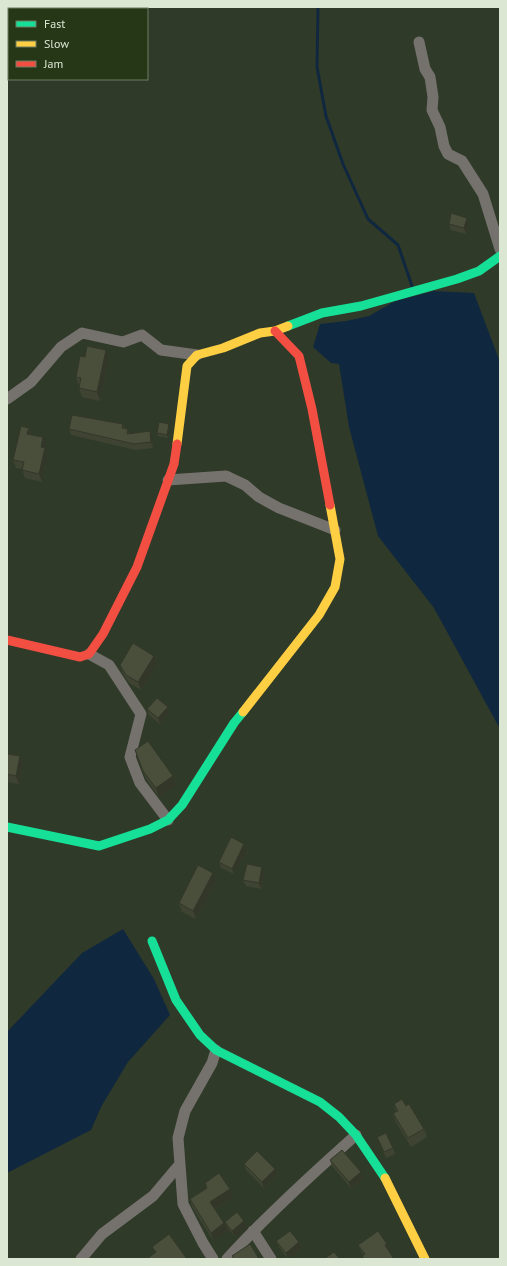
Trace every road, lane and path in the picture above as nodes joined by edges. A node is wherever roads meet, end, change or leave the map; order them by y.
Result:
1 (419, 42) dead end
2 (500, 249) edge
3 (500, 256) edge
4 (275, 331) junction
5 (197, 355) junction
6 (7, 399) edge
7 (168, 480) junction
8 (335, 530) junction
9 (7, 640) edge
10 (89, 654) junction
11 (168, 820) junction
12 (7, 827) edge
13 (152, 941) dead end
14 (216, 1050) junction
15 (356, 1135) junction
16 (180, 1164) junction
17 (253, 1231) junction
18 (82, 1259) edge
19 (213, 1259) edge
20 (227, 1259) edge
21 (271, 1259) edge
22 (425, 1259) edge

1 - 2 street
3 - 4 street
4 - 5 street
4 - 8 street
5 - 6 street
5 - 7 street
7 - 8 street
7 - 10 street
8 - 11 street
9 - 10 street
10 - 11 street
11 - 12 street
13 - 14 street
14 - 15 street
14 - 16 street
15 - 17 street
15 - 22 street
16 - 18 street
16 - 19 street
17 - 20 street
17 - 21 street

